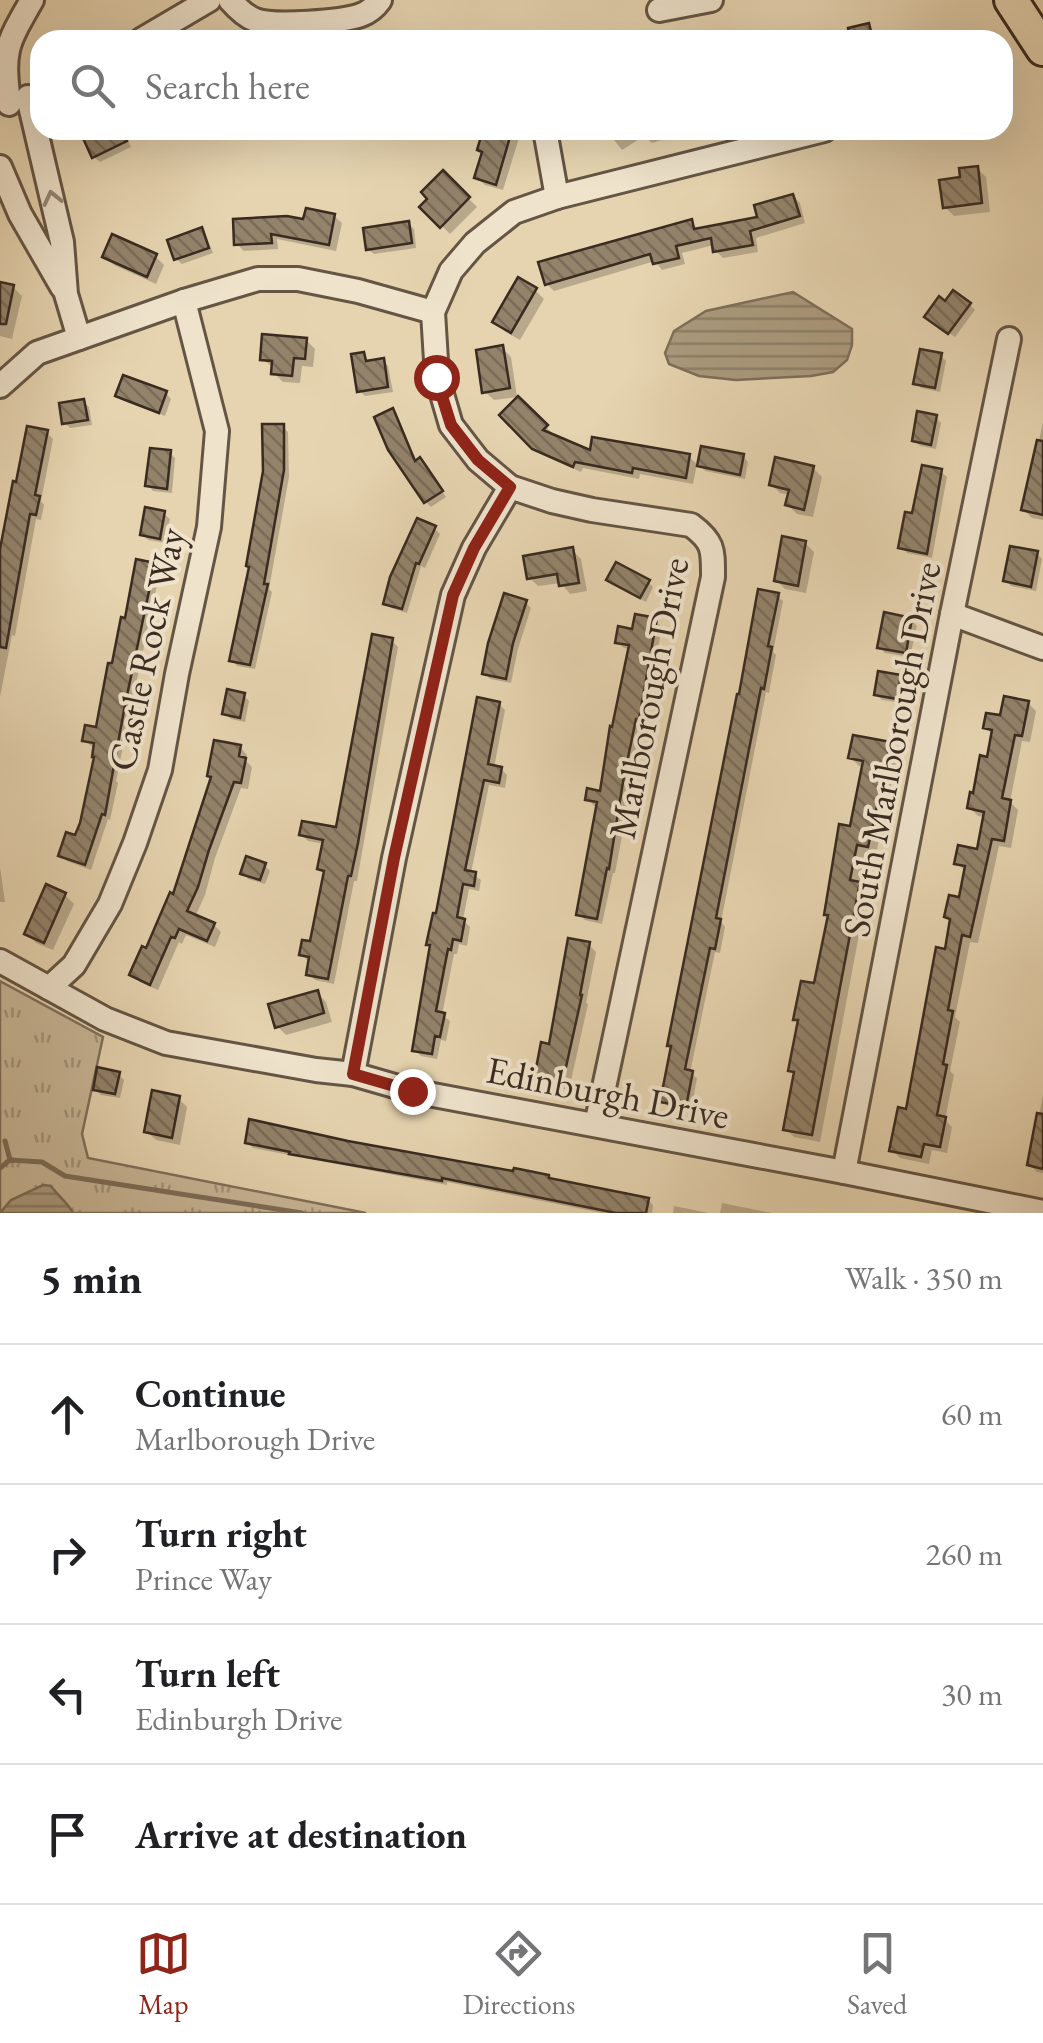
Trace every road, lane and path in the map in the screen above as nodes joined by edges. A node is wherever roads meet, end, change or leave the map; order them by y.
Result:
1 (32, 0) edge
2 (209, 0) edge
3 (230, 0) edge
4 (380, 0) edge
5 (711, 0) edge
6 (1012, 0) edge
7 (659, 10) dead end
8 (158, 30) edge
9 (1043, 49) edge
10 (19, 100) edge
11 (30, 136) edge
12 (31, 140) edge
13 (547, 140) edge
14 (784, 140) edge
15 (0, 167) edge
16 (557, 197) junction
17 (66, 294) junction
18 (184, 301) junction
19 (433, 312) junction
20 (80, 338) junction
21 (1009, 340) dead end
22 (0, 386) edge
23 (510, 487) junction
24 (952, 614) junction
25 (1043, 648) edge
26 (0, 961) edge
27 (49, 988) junction
28 (353, 1074) junction
29 (596, 1126) junction
30 (844, 1172) junction
31 (1043, 1212) edge

1 - 10 street
2 - 8 street
3 - 4 street
5 - 7 street
6 - 9 highway
11 -> 10 street
17 -> 12 street
13 - 16 street
14 - 16 street, Marlborough Drive
15 - 17 street
16 - 19 street, Marlborough Drive
17 - 20 street
18 - 19 street
18 - 20 street
18 - 27 street, Castle Rock Way
19 - 23 street, Marlborough Drive
20 - 22 street
21 - 24 street, South Marlborough Drive
23 - 28 street
23 - 29 street, Marlborough Drive
24 - 25 street
24 - 30 street, South Marlborough Drive
26 - 27 street, Edinburgh Drive
27 - 28 street, Edinburgh Drive
28 - 29 street, Edinburgh Drive
29 - 30 street, Edinburgh Drive
30 - 31 street, Edinburgh Drive

